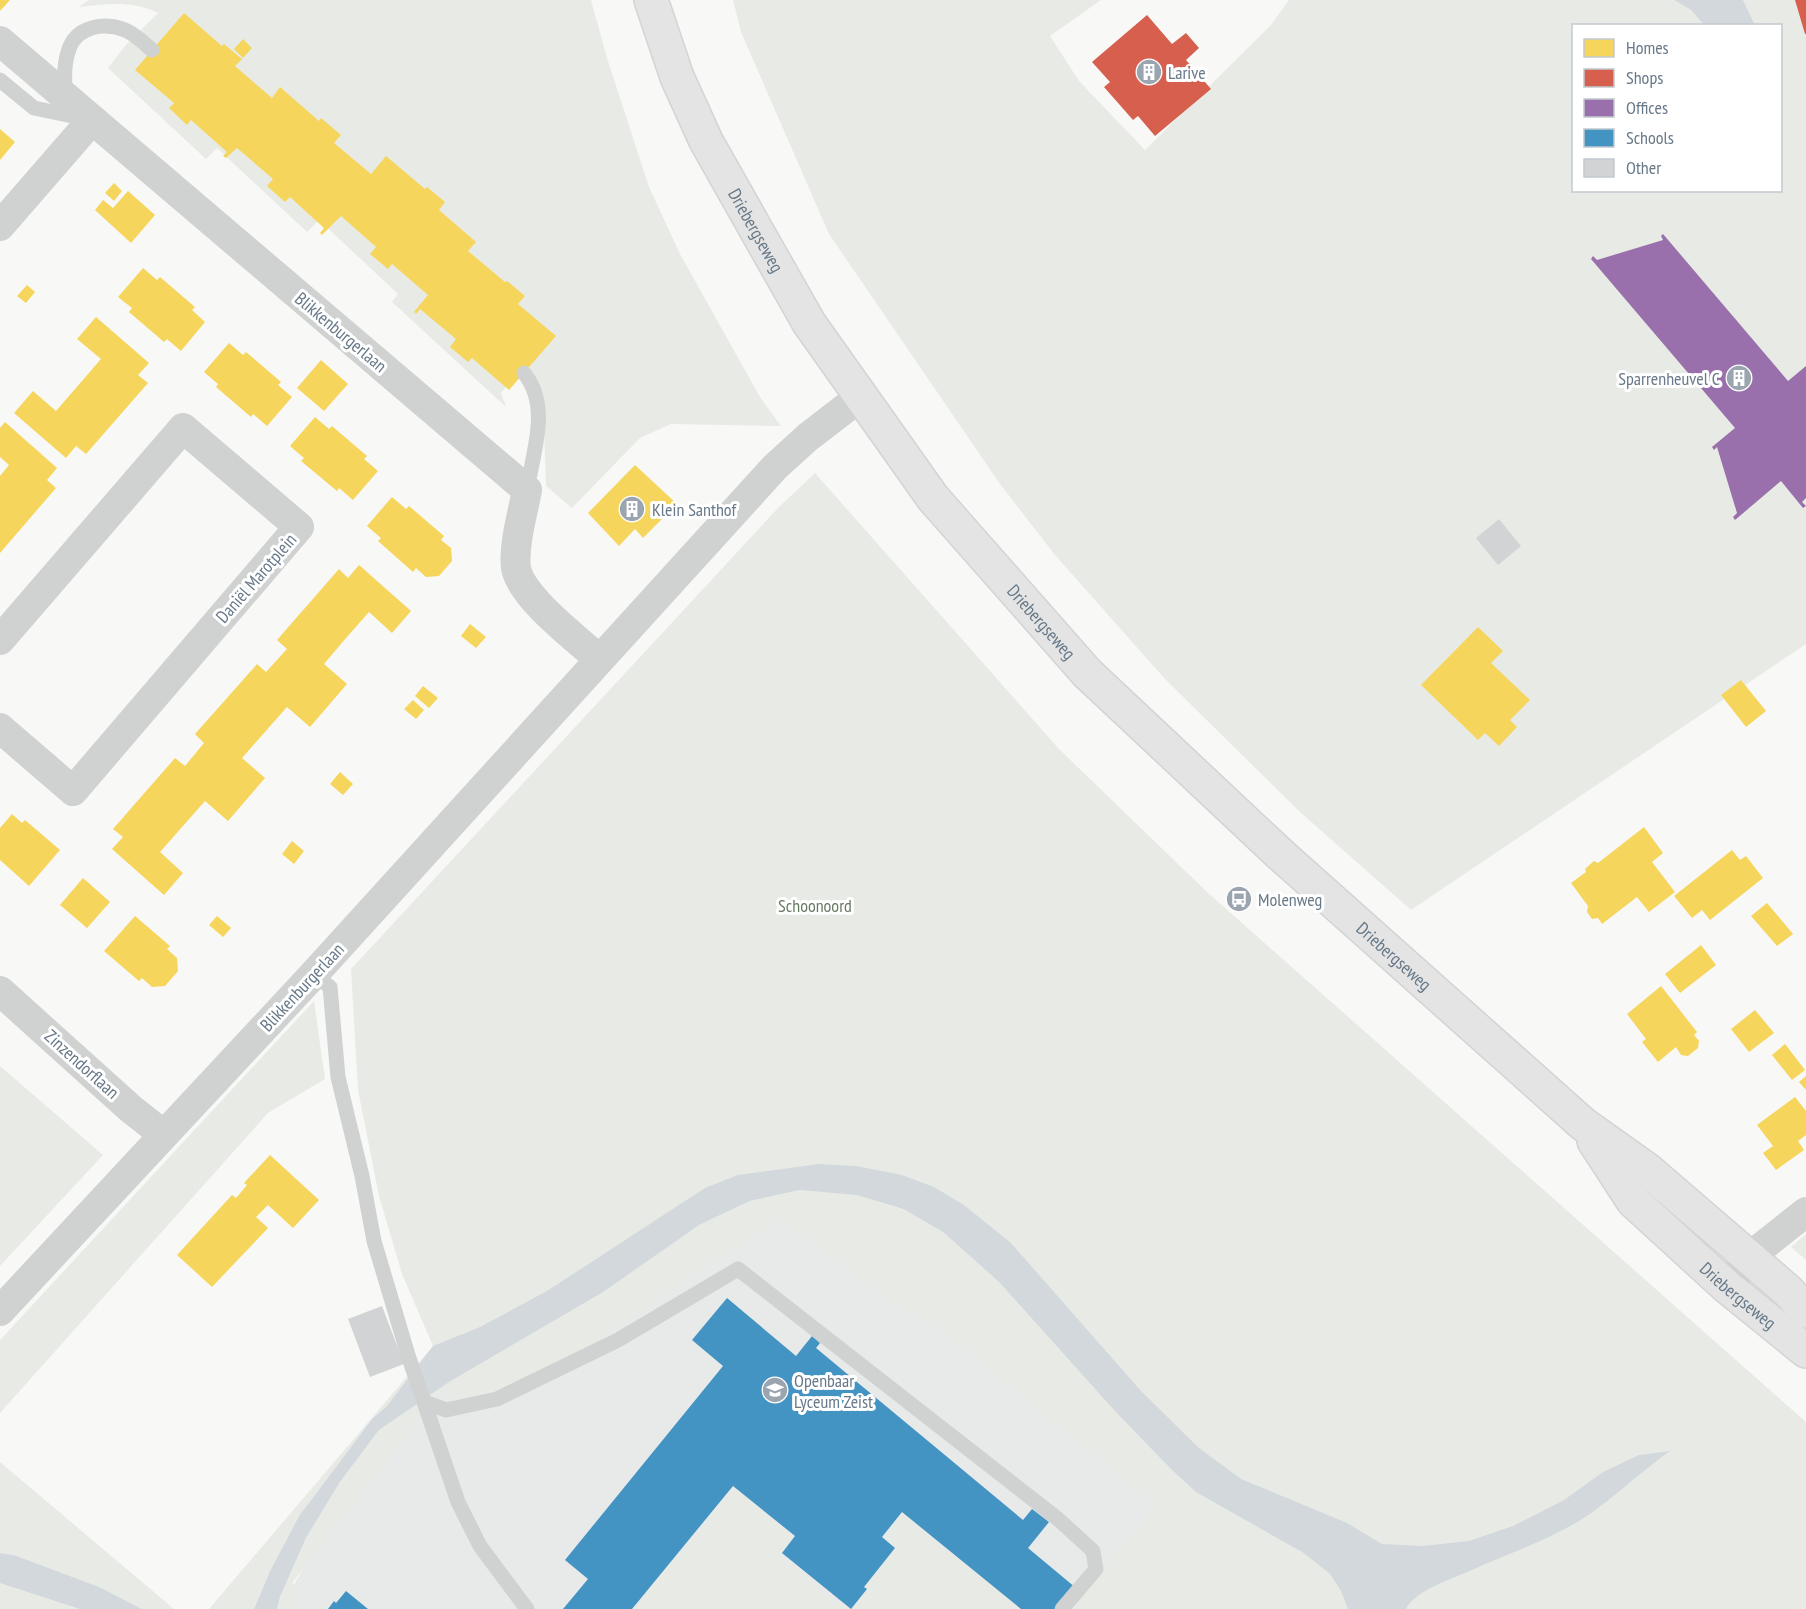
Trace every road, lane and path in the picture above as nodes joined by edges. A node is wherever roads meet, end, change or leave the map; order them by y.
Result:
1 (651, 0) edge
2 (0, 41) edge
3 (152, 50) dead end
4 (0, 80) edge
5 (65, 96) junction
6 (92, 120) junction
7 (0, 226) edge
8 (524, 373) dead end
9 (860, 398) junction
10 (527, 490) junction
11 (0, 640) edge
12 (599, 659) junction
13 (5, 743) edge
14 (314, 974) junction
15 (0, 991) edge
16 (1583, 1124) junction
17 (164, 1135) junction
18 (1806, 1212) edge
19 (1751, 1259) junction
20 (1726, 1286) junction
21 (0, 1311) edge
22 (1806, 1311) edge
23 (1806, 1351) edge
24 (424, 1402) junction
25 (527, 1609) edge
26 (1062, 1609) edge

1 - 9 main road, Driebergseweg
2 - 5 street, Blikkenburgerlaan
3 - 5 lane
4 - 6 lane
5 - 6 street, Blikkenburgerlaan
6 - 7 street
6 - 10 street, Blikkenburgerlaan
8 - 10 lane
9 - 12 street, Blikkenburgerlaan
9 - 16 main road, Driebergseweg
10 - 12 street
11 - 13 street, Daniël Marotplein
12 - 14 street, Blikkenburgerlaan
14 - 17 street, Blikkenburgerlaan
14 - 24 lane
15 - 17 street, Zinzendorflaan
16 - 19 main road, Driebergseweg
16 - 20 main road, Driebergseweg
17 - 21 street, Blikkenburgerlaan
18 - 19 street
19 - 20 street
19 - 22 main road, Driebergseweg
20 - 23 main road, Driebergseweg
24 - 25 lane
24 - 26 lane

